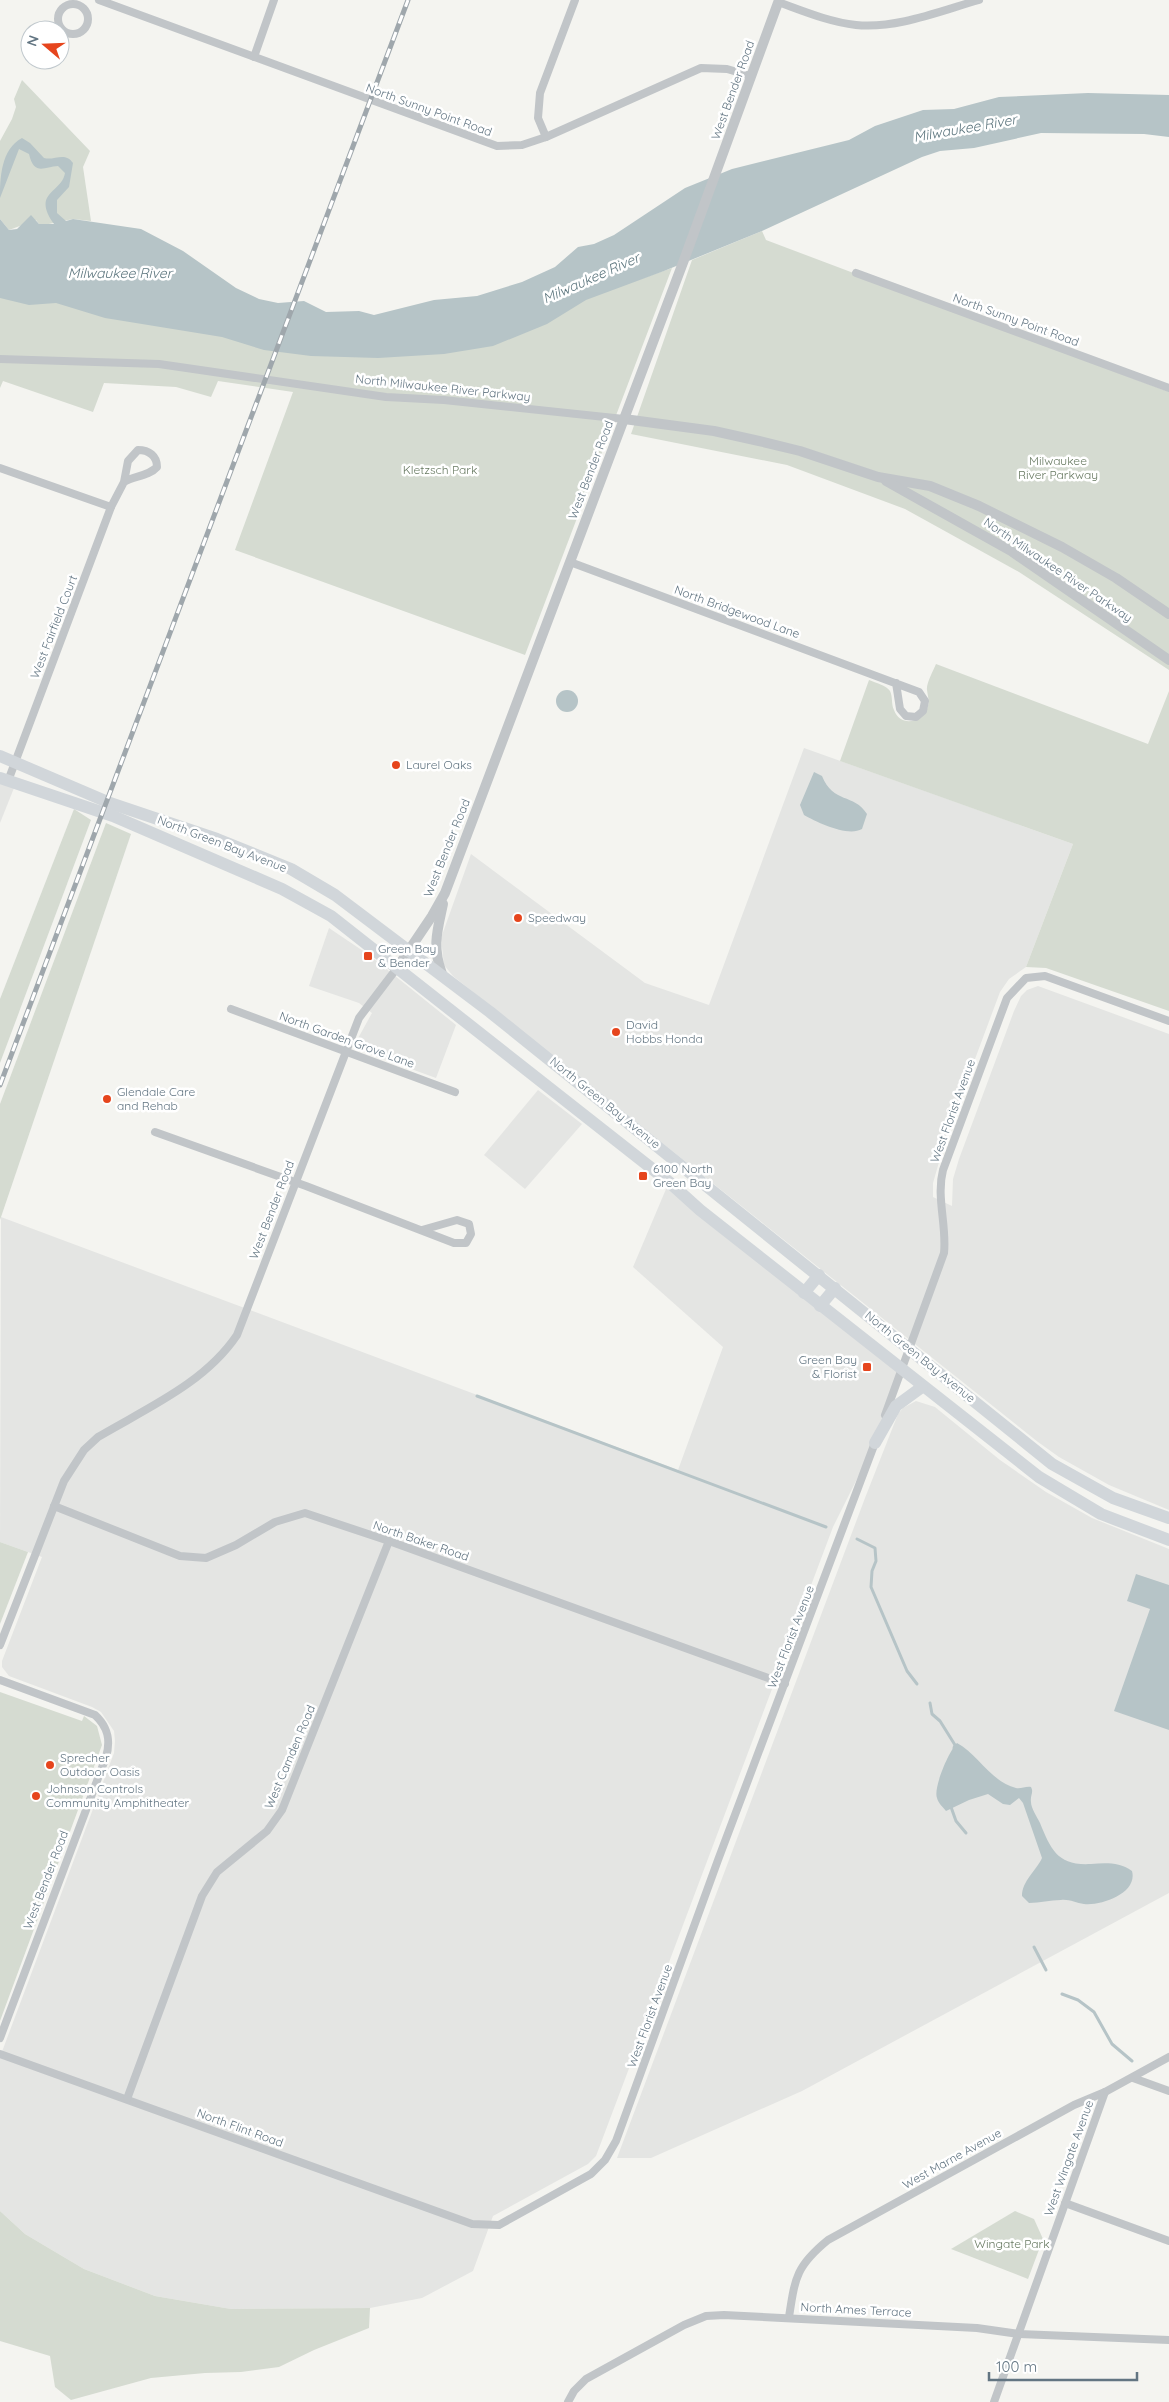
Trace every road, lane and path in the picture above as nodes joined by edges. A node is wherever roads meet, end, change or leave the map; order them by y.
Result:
1 (99, 0) edge
2 (274, 0) edge
3 (575, 0) edge
4 (946, 0) edge
5 (979, 0) edge
6 (779, 1) edge
7 (946, 10) junction
8 (254, 57) junction
9 (751, 76) junction
10 (546, 137) junction
11 (856, 273) dead end
12 (0, 359) edge
13 (1169, 388) edge
14 (624, 419) junction
15 (0, 468) edge
16 (878, 477) junction
17 (124, 482) junction
18 (110, 507) junction
19 (570, 562) junction
20 (1169, 614) edge
21 (1169, 660) edge
22 (896, 683) junction
23 (0, 756) edge
24 (15, 762) junction
25 (4, 780) edge
26 (445, 893) junction
27 (410, 949) junction
28 (396, 968) junction
29 (442, 974) junction
30 (231, 1009) dead end
31 (1169, 1021) edge
32 (345, 1051) junction
33 (455, 1092) dead end
34 (155, 1132) dead end
35 (296, 1182) junction
36 (422, 1230) junction
37 (819, 1274) junction
38 (835, 1288) junction
39 (804, 1293) junction
40 (820, 1306) junction
41 (910, 1350) junction
42 (902, 1371) junction
43 (922, 1387) junction
44 (875, 1443) junction
45 (54, 1506) junction
46 (1169, 1518) edge
47 (1169, 1540) edge
48 (389, 1541) junction
49 (0, 1645) edge
50 (0, 1680) edge
51 (785, 1684) junction
52 (0, 2038) edge
53 (0, 2054) edge
54 (1169, 2057) edge
55 (1133, 2078) junction
56 (1169, 2091) edge
57 (1105, 2092) junction
58 (127, 2099) junction
59 (1065, 2203) junction
60 (472, 2224) joint
61 (1169, 2241) edge
62 (789, 2317) junction
63 (1019, 2334) junction
64 (1169, 2340) edge
65 (568, 2402) edge
66 (994, 2402) edge

1 - 8 street, North Sunny Point Road
2 - 8 street
3 - 10 street
4 - 7 street
5 - 7 street
6 - 7 street
6 - 9 street, West Bender Road
8 - 10 street, North Sunny Point Road
9 - 10 street, North Sunny Point Road
9 - 14 street, West Bender Road
11 - 13 street, North Sunny Point Road
12 - 14 street, North Milwaukee River Parkway
14 - 16 street, North Milwaukee River Parkway
14 - 19 street, West Bender Road
15 - 18 street
16 - 20 street, North Milwaukee River Parkway
16 - 21 street, North Milwaukee River Parkway
17 - 17 street, West Fairfield Court
17 - 18 street, West Fairfield Court
18 - 24 street, West Fairfield Court
19 - 22 street, North Bridgewood Lane
19 - 26 street, West Bender Road
22 - 22 street, North Bridgewood Lane
23 - 24 main road, North Green Bay Avenue
24 - 25 street, West Fairfield Court
24 - 27 main road, North Green Bay Avenue
25 - 28 main road, North Green Bay Avenue
26 - 27 street, West Bender Road
26 - 29 street
27 - 28 street, West Bender Road
27 - 29 main road, North Green Bay Avenue
28 - 32 street, West Bender Road
28 - 39 main road, North Green Bay Avenue
29 - 37 main road, North Green Bay Avenue
30 - 32 street, North Garden Grove Lane
31 - 41 street, West Florist Avenue
32 - 33 street, North Garden Grove Lane
32 - 35 street, West Bender Road
34 - 35 street
35 - 36 street
35 - 45 street, West Bender Road
36 - 36 street
37 - 38 main road, North Green Bay Avenue
37 - 39 main road
38 - 40 main road
38 - 41 main road, North Green Bay Avenue
39 - 40 main road, North Green Bay Avenue
40 - 42 main road, North Green Bay Avenue
41 - 42 street, West Florist Avenue
41 - 46 main road, North Green Bay Avenue
42 - 43 main road, North Green Bay Avenue
42 - 44 street, West Florist Avenue
43 - 44 main road
43 - 47 main road, North Green Bay Avenue
44 - 51 street, West Florist Avenue
45 - 48 street, North Baker Road
45 - 49 street, West Bender Road
48 - 51 street, North Baker Road
48 - 58 street, West Camden Road
50 - 52 street, West Bender Road
51 - 60 street, West Florist Avenue
53 - 58 street, North Flint Road
54 - 55 street, West Marne Avenue
55 - 56 street
55 - 57 street, West Marne Avenue
57 - 59 street, West Wingate Avenue
57 - 62 street, West Marne Avenue
58 - 60 street, North Flint Road
59 - 61 street
59 - 63 street, West Wingate Avenue
62 - 63 street, North Ames Terrace
62 - 65 street, North Ames Terrace
63 - 64 street, North Ames Terrace
63 - 66 street, West Wingate Avenue

